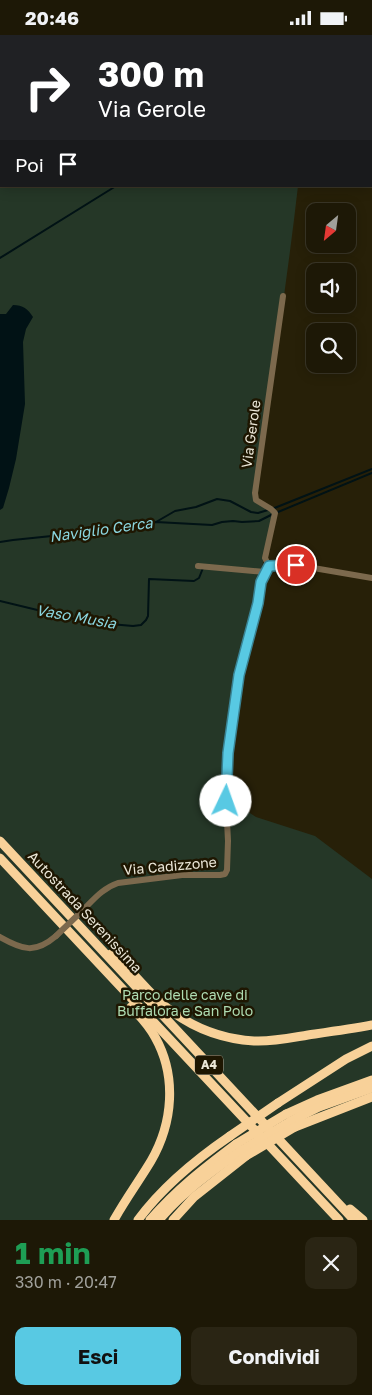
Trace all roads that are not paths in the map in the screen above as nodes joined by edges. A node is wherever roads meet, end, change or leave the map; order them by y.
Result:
1 (283, 296) dead end
2 (198, 566) dead end
3 (267, 569) junction
4 (372, 578) edge
5 (226, 801) joint
6 (0, 841) edge
7 (0, 858) edge
8 (0, 937) edge
9 (91, 939) junction
10 (82, 946) junction
11 (372, 1025) edge
12 (372, 1045) edge
13 (372, 1080) edge
14 (372, 1088) edge
15 (372, 1097) edge
16 (291, 1121) junction
17 (241, 1150) junction
18 (311, 1191) junction
19 (328, 1192) junction
20 (114, 1220) edge
21 (138, 1220) edge
22 (150, 1220) edge
23 (159, 1220) edge
24 (173, 1220) edge
25 (330, 1220) edge
26 (339, 1220) edge
27 (354, 1220) edge
28 (363, 1220) edge

1 - 3 street, Via Gerole
2 - 3 street
3 - 4 street
3 - 5 street, Via Gerole
5 - 8 street, Via Cadizzone, bridge
6 - 9 highway, Autostrada Serenissima / A4
7 - 10 highway, Autostrada Serenissima / A4
9 - 11 highway
9 - 19 highway, Autostrada Serenissima / A4
10 - 18 highway, Autostrada Serenissima / A4
10 - 20 highway
12 - 21 highway, bridge
13 - 16 highway
14 - 16 highway
15 - 16 highway
16 - 17 highway, bridge
16 - 17 highway, bridge
17 - 22 highway
17 - 23 highway
17 - 24 highway
18 - 25 highway
18 - 26 highway, Autostrada Serenissima / A4
19 - 27 highway, Autostrada Serenissima / A4
19 - 28 highway

